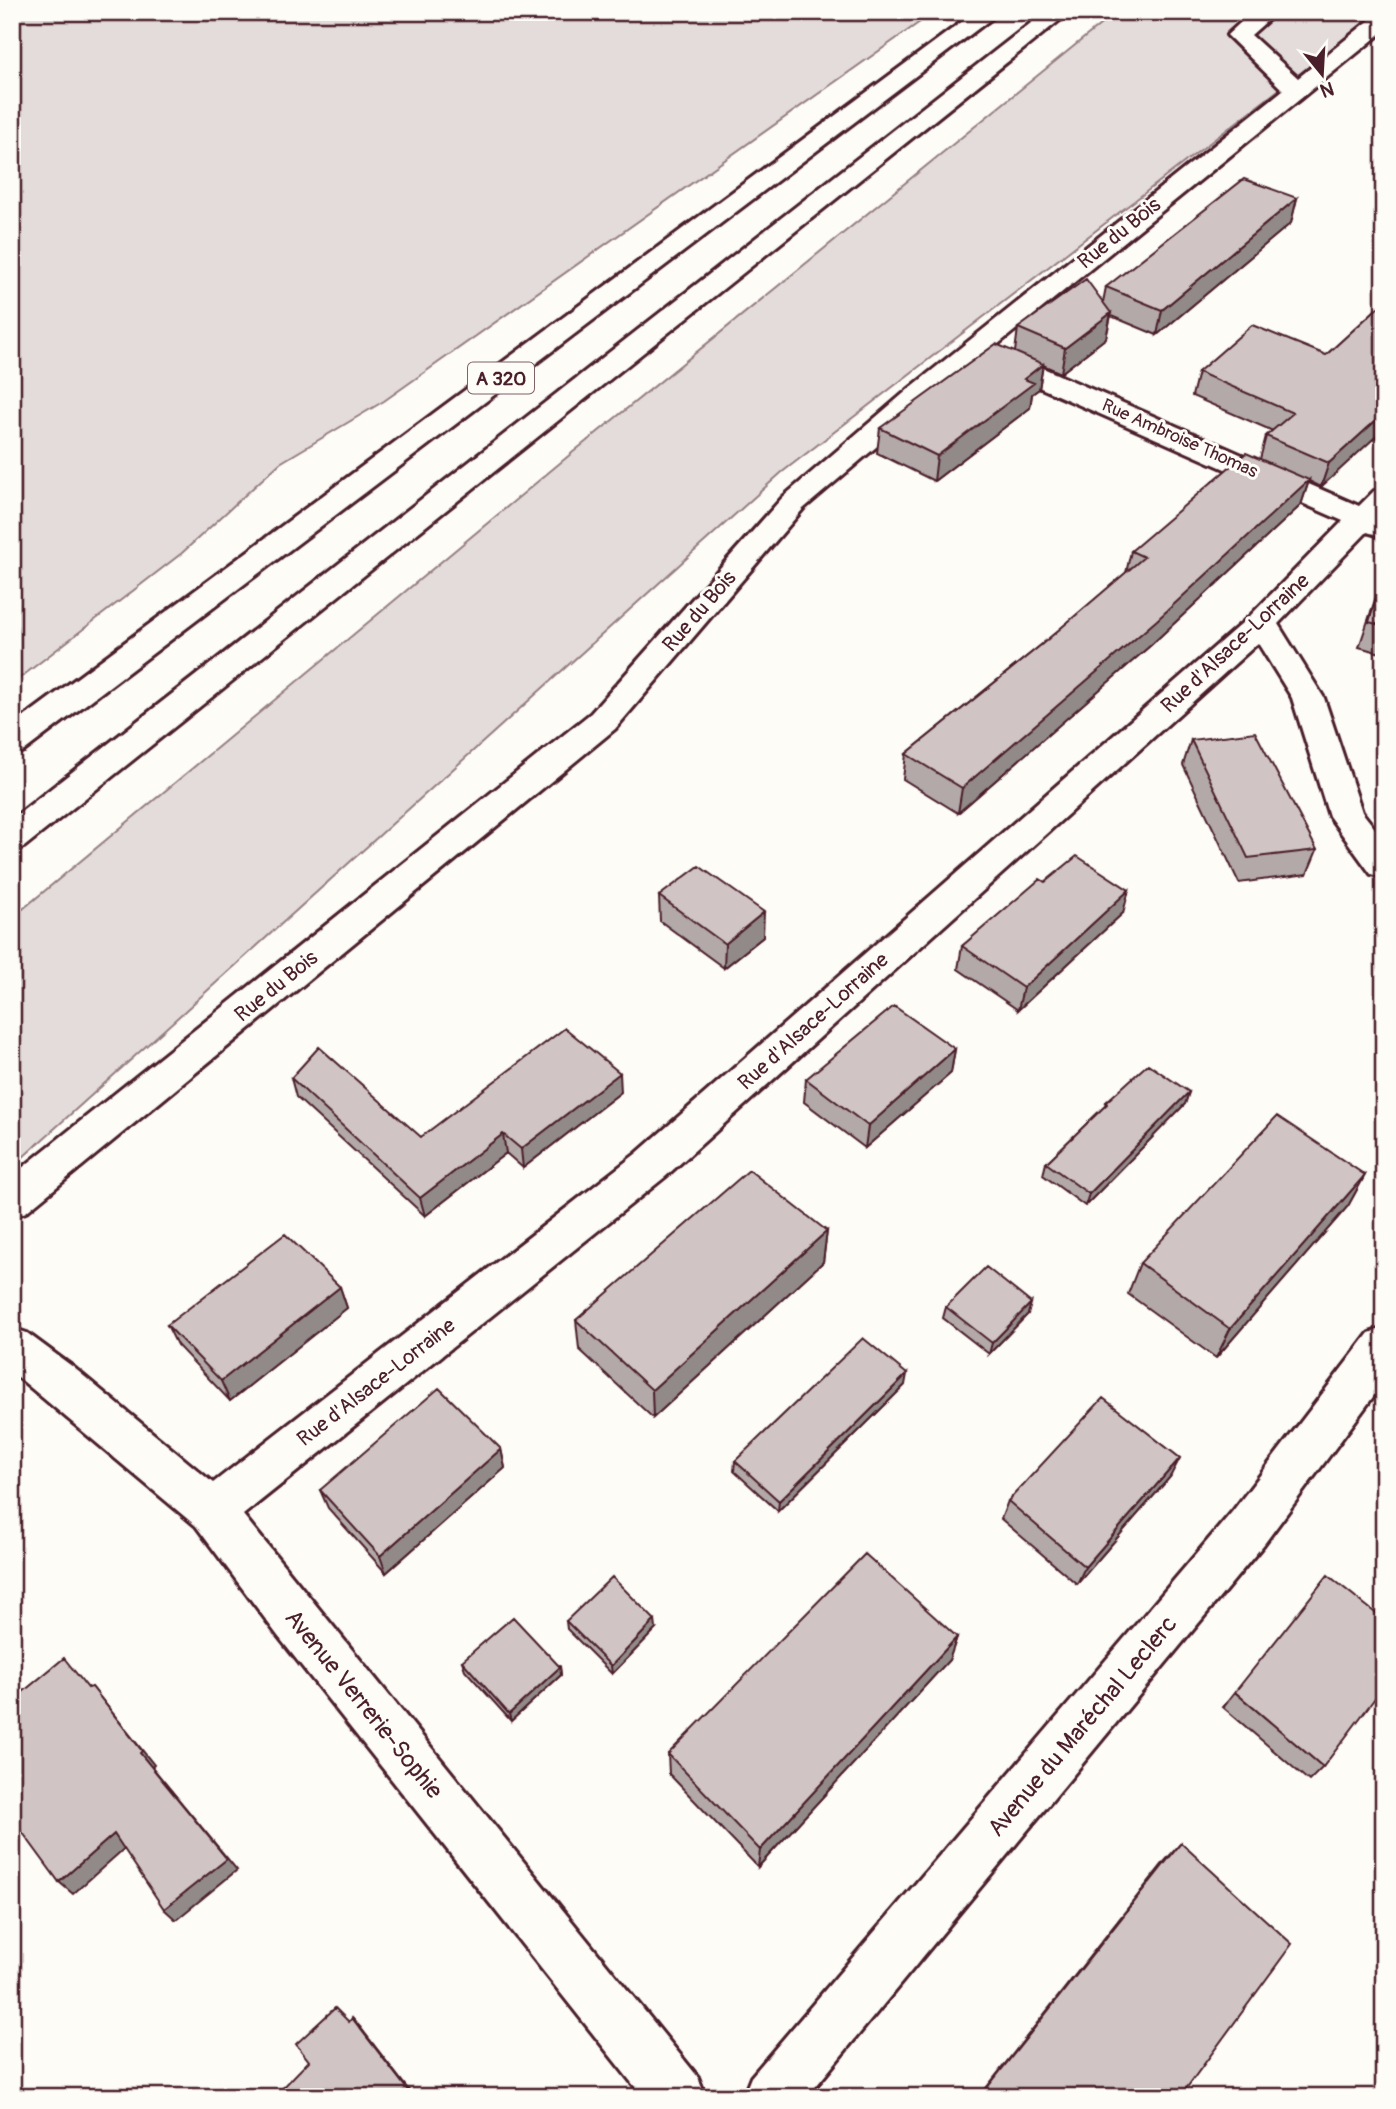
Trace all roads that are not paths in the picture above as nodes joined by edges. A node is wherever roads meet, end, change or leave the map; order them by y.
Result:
1 (989, 12) edge
2 (1059, 12) edge
3 (1266, 12) edge
4 (1384, 20) edge
5 (1297, 90) junction
6 (976, 349) junction
7 (1377, 515) edge
8 (1261, 623) junction
9 (12, 743) edge
10 (12, 838) edge
11 (1384, 866) edge
12 (12, 1200) edge
13 (12, 1347) edge
14 (1384, 1347) edge
15 (212, 1511) junction
16 (678, 2097) edge
17 (771, 2097) edge

1 - 9 main road, A 320
2 - 10 main road, A 320
3 - 5 main road
4 - 5 main road, Rue du Bois
5 - 6 main road, Rue du Bois
6 - 7 main road, Rue Ambroise Thomas
6 - 12 main road, Rue du Bois
7 - 8 main road, Rue d'Alsace-Lorraine
8 - 11 main road
8 - 15 main road, Rue d'Alsace-Lorraine
13 - 15 main road, Avenue Verrerie-Sophie
14 - 17 main road, Avenue du Maréchal Leclerc
15 - 16 main road, Avenue Verrerie-Sophie

